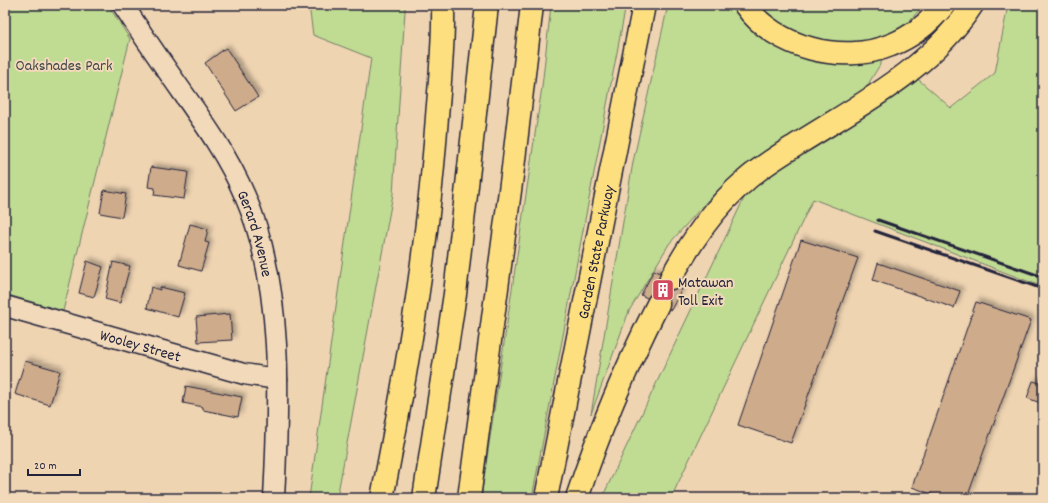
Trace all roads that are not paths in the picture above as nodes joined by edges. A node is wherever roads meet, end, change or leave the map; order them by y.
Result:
1 (123, 5) edge
2 (443, 5) edge
3 (487, 5) edge
4 (532, 5) edge
5 (644, 5) edge
6 (745, 5) edge
7 (944, 5) edge
8 (972, 5) edge
9 (671, 278) tunnel mouth
10 (658, 304) tunnel mouth
11 (5, 306) edge
12 (277, 379) junction
13 (274, 498) edge
14 (382, 498) edge
15 (424, 498) edge
16 (469, 498) edge
17 (546, 498) edge
18 (576, 498) edge

1 - 12 street, Gerard Avenue
2 - 14 highway
3 - 15 highway
4 - 16 highway
5 - 17 highway, Garden State Parkway
6 - 7 highway
8 - 9 highway
10 - 18 highway
11 - 12 street, Wooley Street
12 - 13 street, Gerard Avenue

